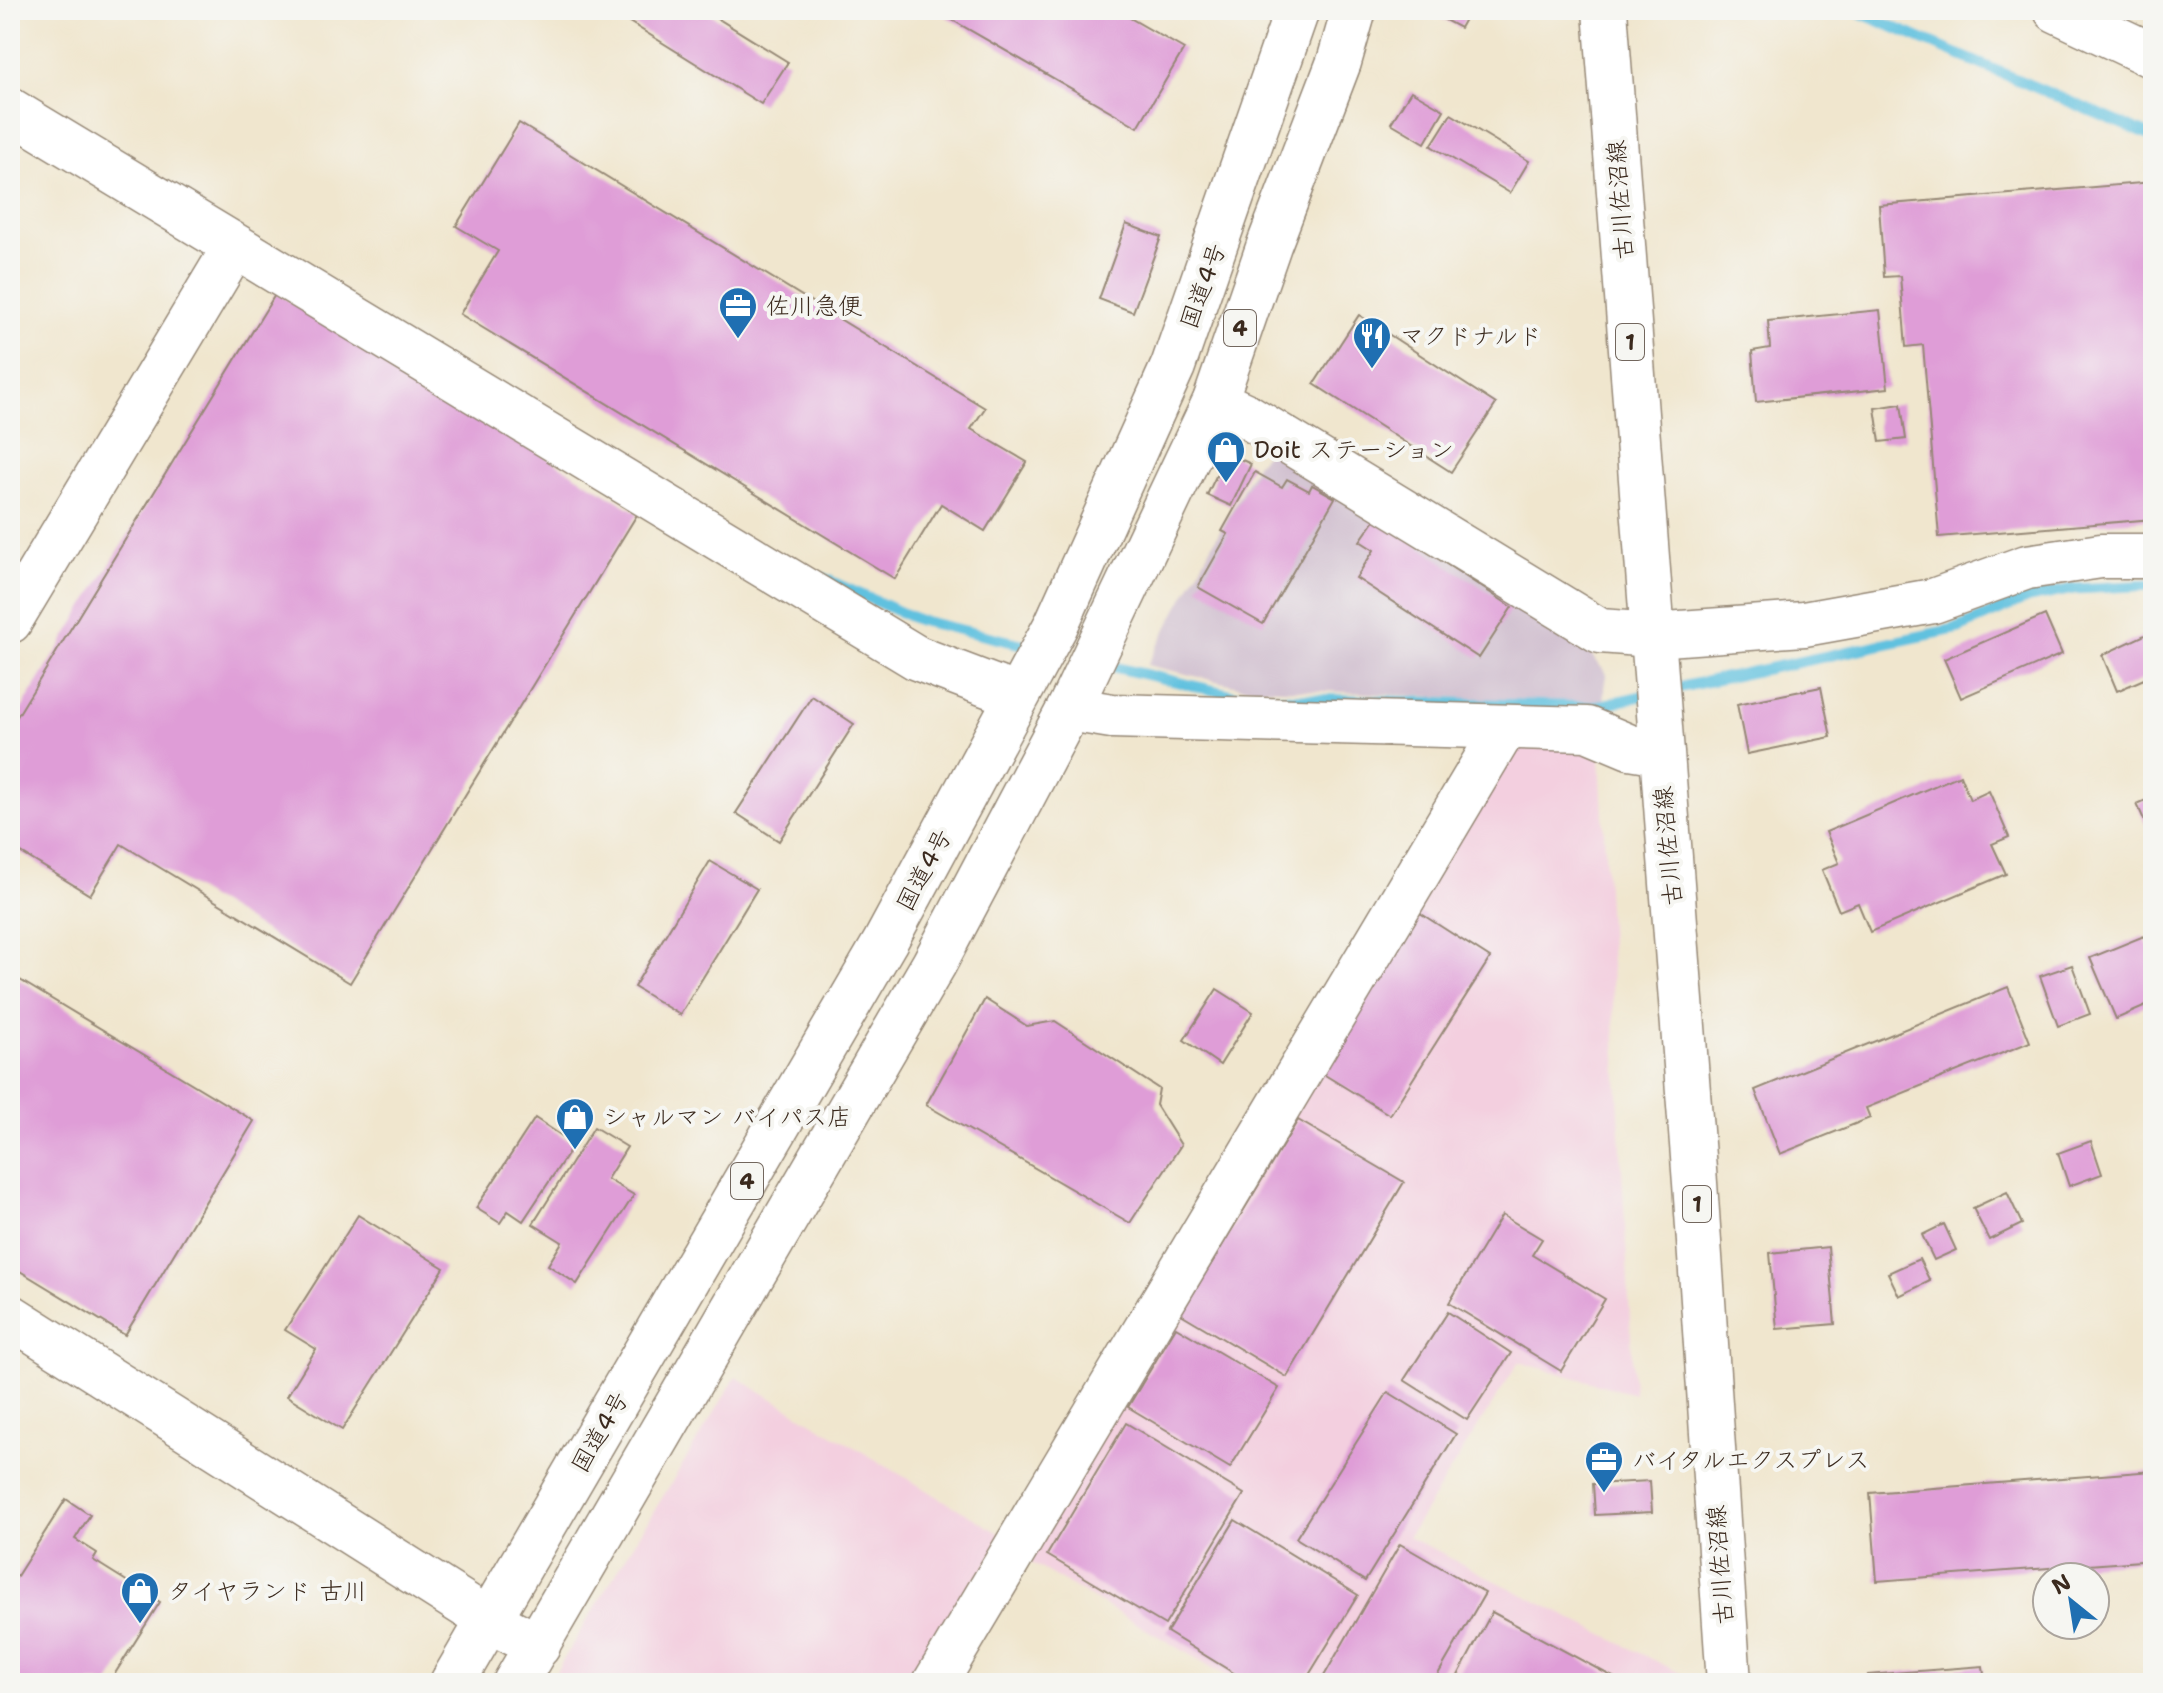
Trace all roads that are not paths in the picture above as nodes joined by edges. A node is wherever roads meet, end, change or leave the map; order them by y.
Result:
1 (1297, 10) edge
2 (1354, 10) edge
3 (1605, 10) edge
4 (2056, 10) edge
5 (2153, 56) edge
6 (10, 110) edge
7 (234, 248) junction
8 (1215, 401) junction
9 (2153, 556) edge
10 (10, 621) edge
11 (1654, 654) junction
12 (1024, 684) junction
13 (1074, 698) junction
14 (1504, 729) junction
15 (1660, 738) junction
16 (10, 1316) edge
17 (489, 1620) junction
18 (538, 1646) junction
19 (452, 1683) edge
20 (515, 1683) edge
21 (935, 1683) edge
22 (1729, 1683) edge

1 - 12 main road, 国道4号 / 4
2 - 8 main road, 国道4号 / 4
3 - 11 main road, 古川佐沼線 / 1
4 - 5 main road
6 - 7 main road
7 - 10 main road
7 - 12 main road
8 - 11 main road
8 - 13 main road, 国道4号 / 4
9 - 11 main road
11 - 15 main road, 古川佐沼線 / 1
12 - 17 main road, 国道4号 / 4
13 - 14 main road
13 - 18 main road, 国道4号 / 4
14 - 15 main road
14 - 21 main road
15 - 22 main road, 古川佐沼線 / 1
16 - 17 main road
17 - 18 main road
17 - 19 main road, 国道4号 / 4
18 - 20 main road, 国道4号 / 4

